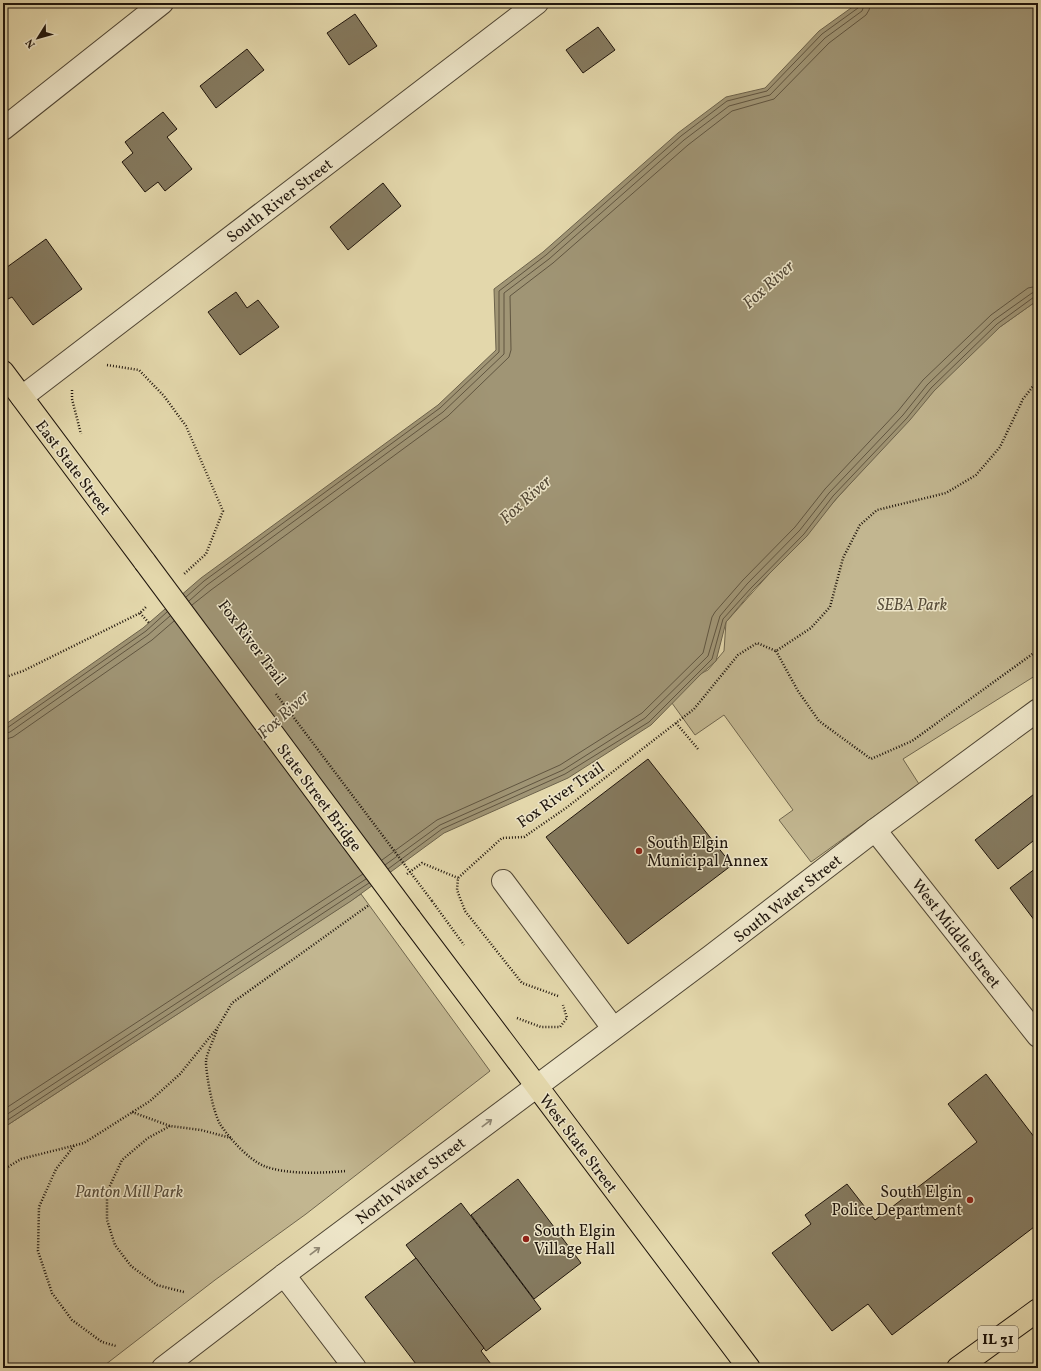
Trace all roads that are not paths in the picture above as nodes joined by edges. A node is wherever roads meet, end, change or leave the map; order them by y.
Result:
1 (162, 3) edge
2 (537, 3) edge
3 (3, 130) edge
4 (3, 372) edge
5 (22, 397) junction
6 (145, 562) joint
7 (1038, 710) edge
8 (875, 830) junction
9 (503, 881) dead end
10 (410, 918) joint
11 (613, 1028) junction
12 (1038, 1036) edge
13 (536, 1086) junction
14 (284, 1275) junction
15 (1038, 1310) edge
16 (163, 1368) edge
17 (355, 1368) edge
18 (749, 1368) edge
19 (958, 1368) edge

1 - 3 street
2 - 5 street, South River Street
4 - 5 main road, East State Street
5 - 6 main road, East State Street
6 - 10 main road, State Street Bridge, bridge
7 - 8 street, South Water Street
8 - 11 street, South Water Street
8 - 12 street, West Middle Street
9 - 11 street
10 - 13 main road, West State Street
11 - 13 street, South Water Street
14 -> 13 street, North Water Street
13 - 18 main road, West State Street
14 - 16 street, North Water Street
14 - 17 street
15 - 19 main road, IL 31

